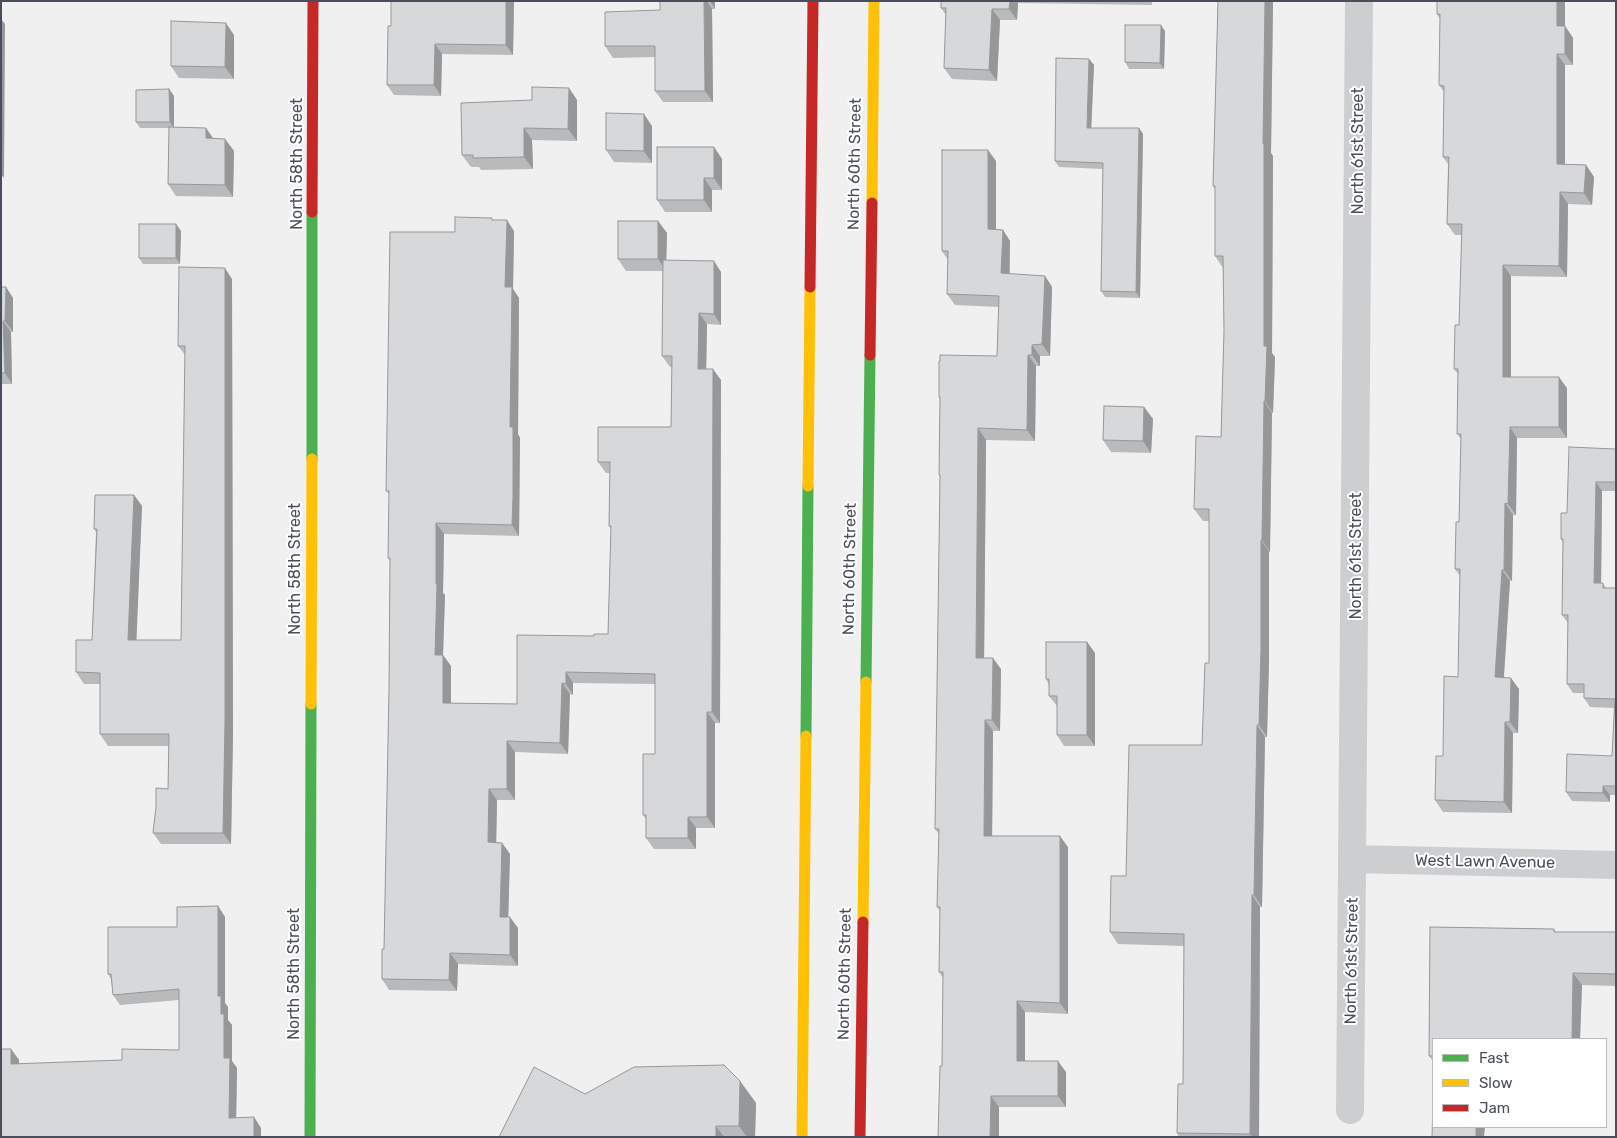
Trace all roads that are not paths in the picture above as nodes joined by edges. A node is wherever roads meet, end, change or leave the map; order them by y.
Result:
1 (313, 1) edge
2 (813, 1) edge
3 (874, 1) edge
4 (1360, 1) edge
5 (1353, 859) junction
6 (1616, 865) edge
7 (1350, 1110) dead end
8 (310, 1137) edge
9 (802, 1137) edge
10 (860, 1137) edge

1 - 8 main road, North 58th Street
2 - 9 main road
3 - 10 main road, North 60th Street
4 - 5 street, North 61st Street
5 - 6 street, West Lawn Avenue
5 - 7 street, North 61st Street

